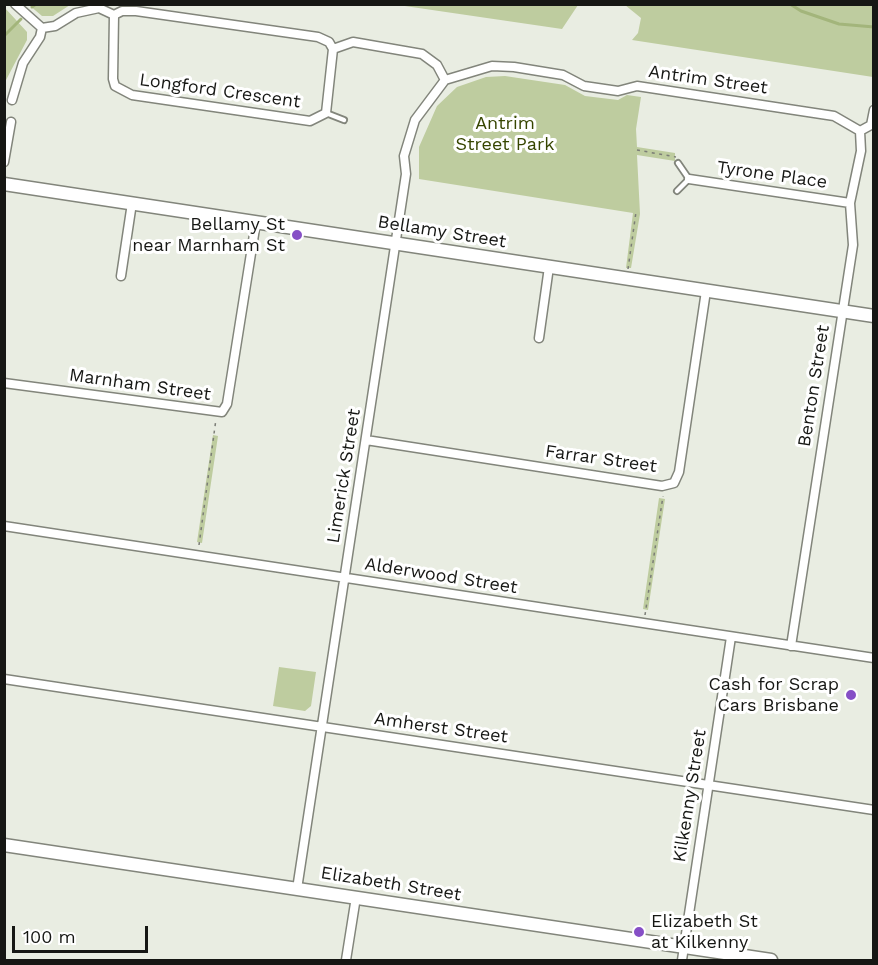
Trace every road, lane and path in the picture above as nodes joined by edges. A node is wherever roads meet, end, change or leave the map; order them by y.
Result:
1 (15, 4) edge
2 (114, 15) junction
3 (42, 28) junction
4 (333, 49) junction
5 (445, 80) junction
6 (12, 100) dead end
7 (873, 110) edge
8 (326, 113) junction
9 (344, 120) dead end
10 (11, 122) dead end
11 (860, 131) junction
12 (637, 150) dead end
13 (4, 162) edge
14 (678, 164) joint
15 (689, 179) junction
16 (4, 184) edge
17 (678, 191) dead end
18 (132, 203) junction
19 (850, 203) junction
20 (636, 212) dead end
21 (256, 222) junction
22 (395, 243) junction
23 (549, 267) junction
24 (121, 276) dead end
25 (627, 279) junction
26 (706, 291) junction
27 (843, 311) junction
28 (873, 316) edge
29 (539, 338) dead end
30 (4, 383) edge
31 (215, 413) junction
32 (366, 440) junction
33 (662, 486) junction
34 (4, 526) edge
35 (197, 556) junction
36 (345, 578) junction
37 (644, 624) junction
38 (731, 637) junction
39 (791, 646) junction
40 (873, 658) edge
41 (4, 679) edge
42 (321, 727) junction
43 (708, 785) junction
44 (873, 810) edge
45 (4, 845) edge
46 (297, 889) junction
47 (356, 897) junction
48 (684, 947) junction
49 (346, 960) edge
50 (682, 960) edge
51 (771, 960) edge

1 - 3 street
2 - 3 street
2 - 4 street
2 - 8 street, Longford Crescent
3 - 6 street
4 - 5 street
4 - 8 street, Longford Crescent
5 - 11 street, Antrim Street
5 - 22 street, Limerick Street
7 - 11 street
8 - 9 lane
10 - 13 street
11 - 19 street, Benton Street
12 - 14 path
14 - 15 lane
15 - 17 lane
15 - 19 street, Tyrone Place
16 - 18 street, Bellamy Street
18 - 21 street, Bellamy Street
18 - 24 street
19 - 27 street, Benton Street
20 - 25 path
21 - 22 street, Bellamy Street
21 - 31 street, Marnham Street
22 - 23 street, Bellamy Street
22 - 32 street, Limerick Street
23 - 25 street, Bellamy Street
23 - 29 street
25 - 26 street, Bellamy Street
26 - 27 street, Bellamy Street
26 - 33 street, Farrar Street
27 - 28 street, Bellamy Street
27 - 39 street, Benton Street
30 - 31 street, Marnham Street
31 - 35 path
32 - 33 street, Farrar Street
32 - 36 street, Limerick Street
33 - 37 path
34 - 35 street, Alderwood Street
35 - 36 street, Alderwood Street
36 - 37 street, Alderwood Street
36 - 42 street, Limerick Street
37 - 38 street, Alderwood Street
38 - 39 street, Alderwood Street
38 - 43 street, Kilkenny Street
39 - 40 street, Alderwood Street
41 - 42 street, Amherst Street
42 - 43 street, Amherst Street
42 - 46 street, Limerick Street
43 - 44 street, Amherst Street
43 - 48 street, Kilkenny Street
45 - 46 street, Elizabeth Street
46 - 47 street, Elizabeth Street
47 - 48 street, Elizabeth Street
47 - 49 street
48 - 50 street, Kilkenny Street
48 - 51 street, Elizabeth Street

